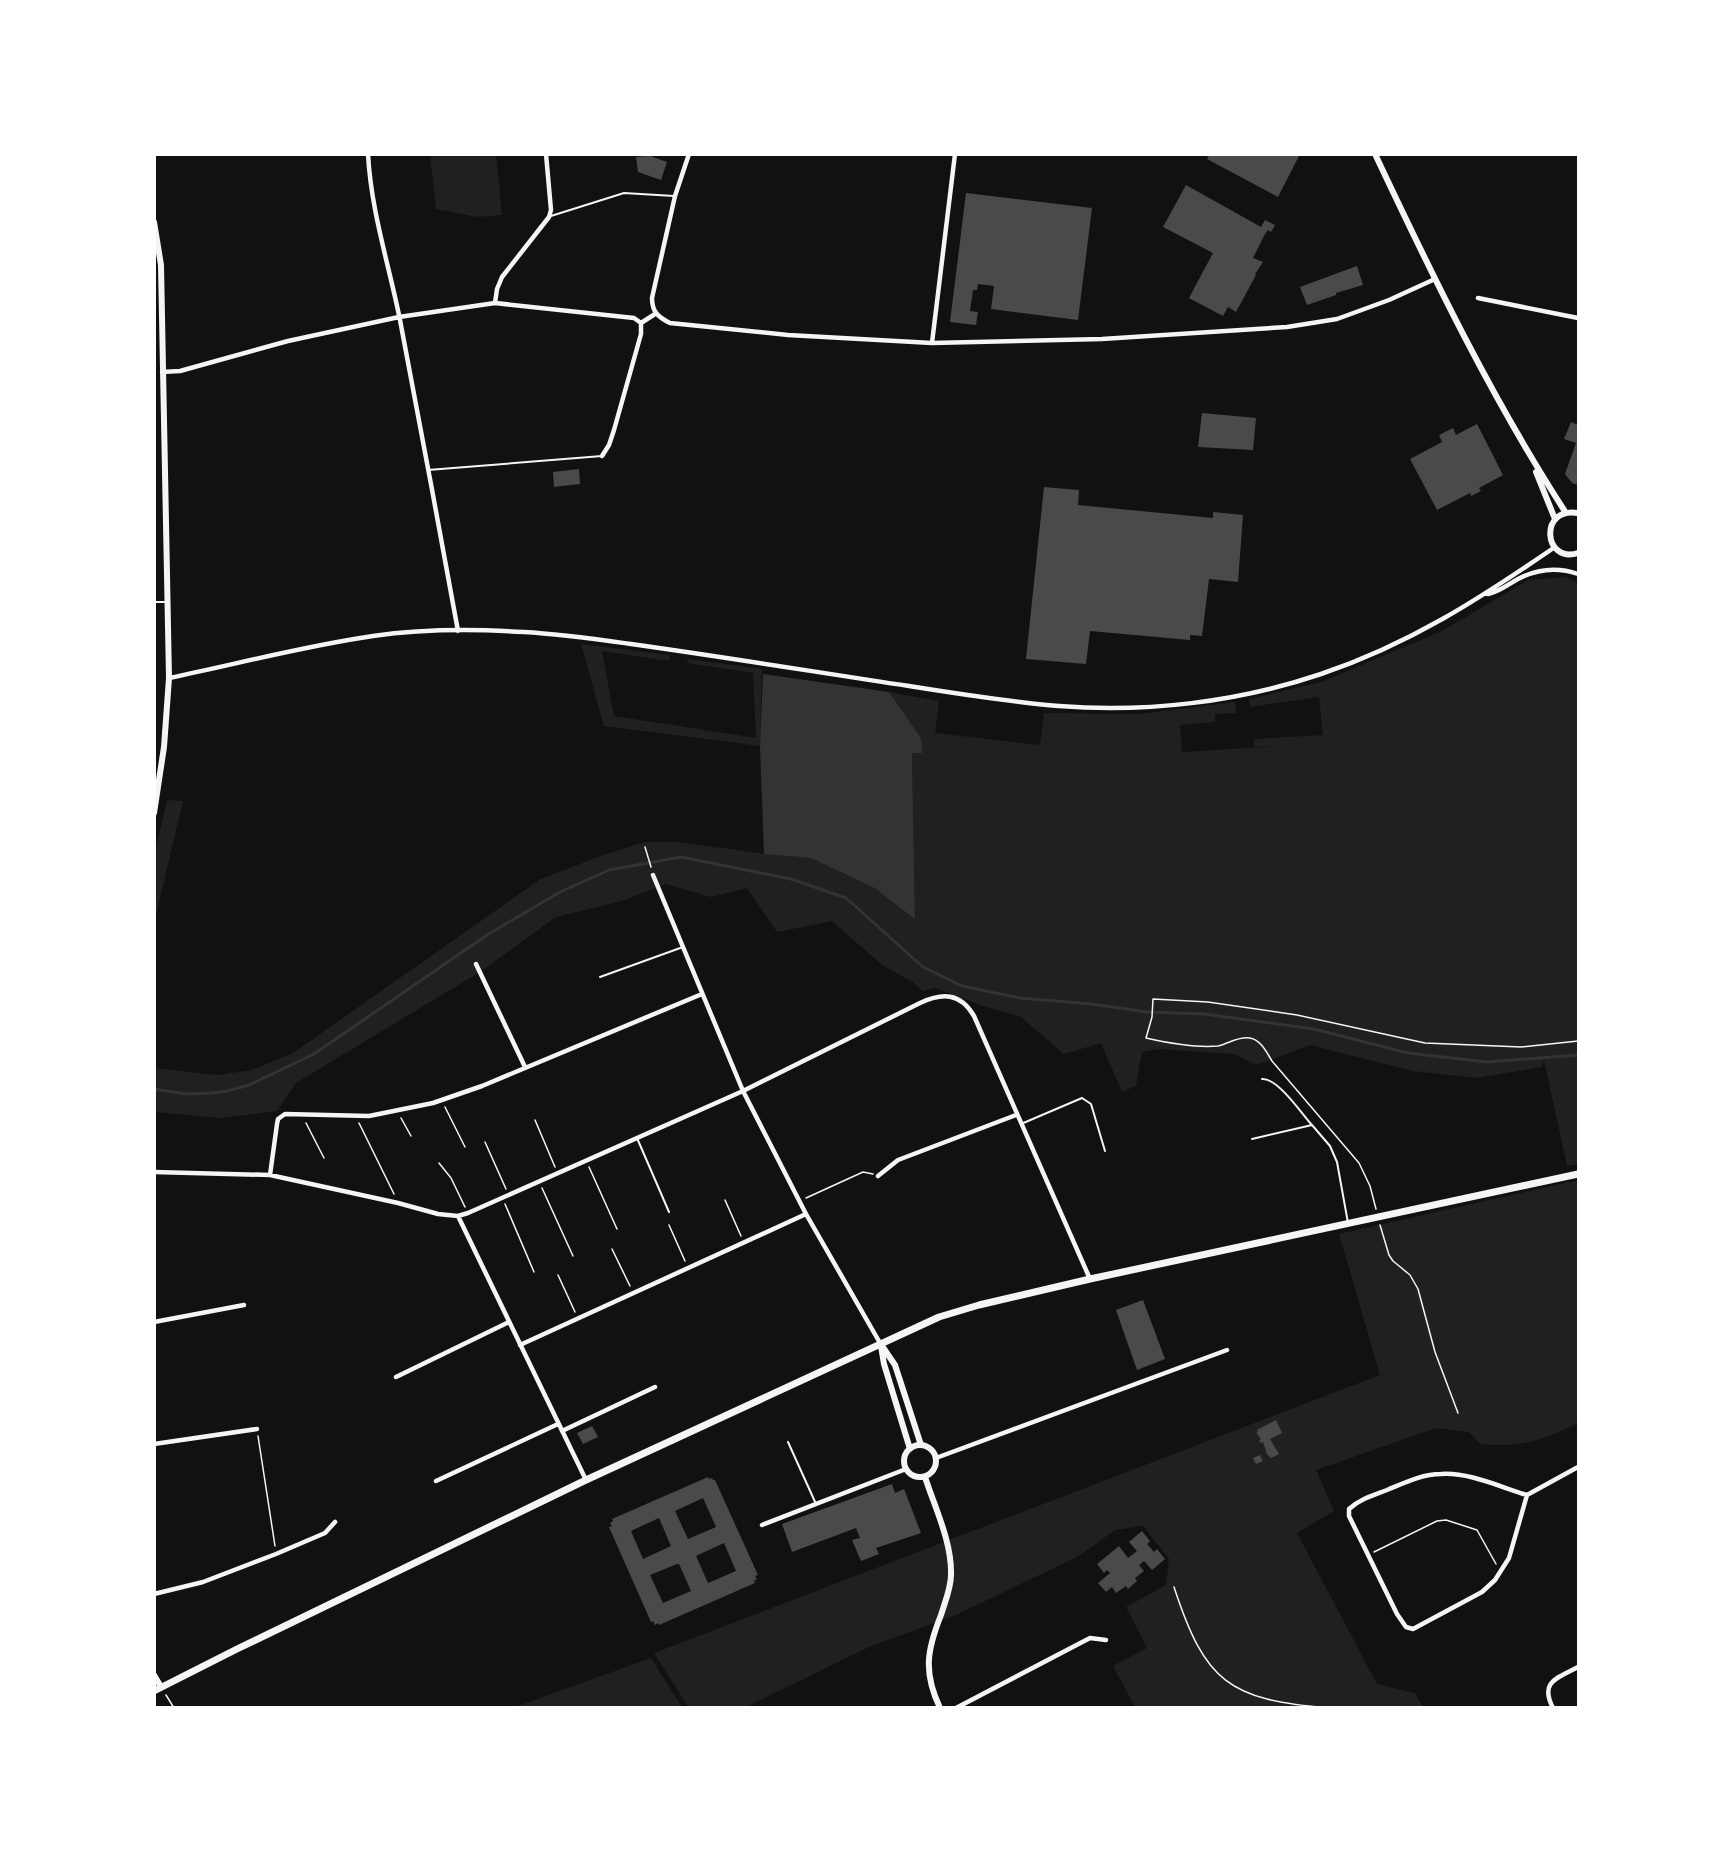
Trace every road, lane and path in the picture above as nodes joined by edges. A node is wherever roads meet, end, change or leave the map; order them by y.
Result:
1 (368, 154) edge
2 (546, 154) edge
3 (689, 154) edge
4 (955, 154) edge
5 (1375, 154) edge
6 (675, 196) junction
7 (549, 217) junction
8 (154, 222) edge
9 (1435, 279) junction
10 (1478, 298) dead end
11 (495, 303) junction
12 (655, 314) junction
13 (399, 317) junction
14 (1578, 318) edge
15 (641, 323) junction
16 (932, 343) junction
17 (162, 372) junction
18 (602, 456) joint
19 (1530, 458) junction
20 (429, 470) junction
21 (1566, 513) junction
22 (1578, 513) edge
23 (1555, 519) junction
24 (1555, 547) junction
25 (1578, 553) edge
26 (1578, 574) edge
27 (1485, 595) junction
28 (154, 602) edge
29 (167, 602) junction
30 (458, 631) junction
31 (169, 678) junction
32 (154, 813) edge
33 (645, 848) dead end
34 (653, 873) joint
35 (683, 947) junction
36 (476, 964) dead end
37 (600, 977) dead end
38 (702, 994) junction
39 (1146, 1038) dead end
40 (1578, 1041) edge
41 (525, 1067) junction
42 (1263, 1079) dead end
43 (743, 1091) junction
44 (442, 1100) junction
45 (398, 1112) junction
46 (302, 1114) junction
47 (1016, 1115) junction
48 (355, 1116) junction
49 (535, 1120) dead end
50 (1021, 1125) junction
51 (1312, 1125) junction
52 (411, 1136) dead end
53 (637, 1138) junction
54 (1252, 1139) dead end
55 (485, 1142) dead end
56 (465, 1147) dead end
57 (1105, 1150) dead end
58 (324, 1158) dead end
59 (587, 1161) junction
60 (439, 1163) dead end
61 (154, 1172) edge
62 (558, 1173) junction
63 (1578, 1174) edge
64 (270, 1175) junction
65 (878, 1176) joint
66 (539, 1181) junction
67 (508, 1195) junction
68 (502, 1198) junction
69 (725, 1200) dead end
70 (799, 1201) junction
71 (399, 1203) junction
72 (669, 1212) dead end
73 (468, 1213) junction
74 (806, 1214) junction
75 (458, 1216) junction
76 (1348, 1223) junction
77 (669, 1225) dead end
78 (617, 1229) dead end
79 (744, 1242) junction
80 (612, 1249) dead end
81 (573, 1256) dead end
82 (688, 1267) junction
83 (534, 1272) dead end
84 (558, 1275) dead end
85 (1090, 1279) junction
86 (633, 1292) junction
87 (244, 1305) dead end
88 (578, 1318) junction
89 (154, 1322) edge
90 (509, 1322) junction
91 (880, 1342) junction
92 (520, 1345) junction
93 (1227, 1350) dead end
94 (396, 1377) dead end
95 (655, 1387) dead end
96 (558, 1424) junction
97 (257, 1429) joint
98 (562, 1431) junction
99 (788, 1442) dead end
100 (154, 1444) edge
101 (921, 1445) junction
102 (910, 1449) junction
103 (936, 1458) junction
104 (1578, 1467) edge
105 (906, 1469) junction
106 (925, 1477) junction
107 (586, 1480) junction
108 (436, 1481) dead end
109 (1527, 1495) junction
110 (816, 1504) junction
111 (336, 1522) dead end
112 (762, 1525) dead end
113 (276, 1554) junction
114 (1368, 1555) junction
115 (1501, 1573) junction
116 (1174, 1587) dead end
117 (154, 1594) edge
118 (1106, 1640) dead end
119 (1578, 1667) edge
120 (154, 1675) edge
121 (158, 1689) edge
122 (174, 1707) edge
123 (940, 1707) edge
124 (956, 1707) edge
125 (1329, 1707) edge
126 (1553, 1707) edge

1 - 13 street
2 - 7 street
3 - 6 street
4 - 16 street
5 - 9 street
6 - 7 lane
6 - 12 street
7 - 11 street
8 - 17 street
9 - 16 street
9 - 19 street
10 - 14 street
11 - 13 street
11 - 15 street
12 - 15 street
12 - 16 street
13 - 17 street
13 - 20 street
15 - 18 street
17 - 29 street
18 - 20 lane
19 - 21 street
19 - 23 street
20 - 30 street
21 - 22 street
21 - 23 street
23 - 24 street
24 - 25 street
24 - 27 street
26 - 27 street
27 - 30 street
28 - 29 lane
29 - 31 street
30 - 31 street
31 - 32 street
33 - 34 path
34 - 35 street
35 - 37 lane
35 - 38 street
36 - 41 street
38 - 41 street
38 - 43 street
39 - 40 path
41 - 44 street
42 - 51 lane
43 - 47 street
43 - 53 street
43 - 70 street
44 - 45 street
44 - 56 path
45 - 48 street
45 - 52 path
46 - 48 street
46 - 58 path
46 - 64 street
47 - 50 street
47 - 65 street
48 - 71 path
49 - 62 path
50 - 57 lane
50 - 85 street
51 - 54 lane
51 - 76 lane
53 - 59 street
53 - 72 lane
55 - 67 path
59 - 62 street
59 - 78 path
60 - 73 path
61 - 64 street
62 - 66 street
63 - 76 main road
64 - 71 street
65 - 70 path
66 - 67 street
66 - 81 path
67 - 68 street
68 - 73 street
68 - 83 path
69 - 79 path
70 - 74 street
71 - 75 street
73 - 75 street
74 - 79 street
74 - 91 street
75 - 90 street
76 - 85 main road
77 - 82 path
79 - 82 street
80 - 86 path
82 - 86 street
84 - 88 path
85 - 91 main road
86 - 88 street
87 - 89 street
88 - 92 street
90 - 92 street
90 - 94 street
91 - 101 street
91 - 102 street
91 - 107 main road
92 - 96 street
93 - 103 street
95 - 98 street
96 - 98 street
96 - 108 street
97 - 100 street
97 - 113 path
98 - 107 street
99 - 110 lane
101 - 102 street
101 - 103 street
102 - 105 street
103 - 106 street
104 - 109 street
105 - 106 street
105 - 110 street
106 - 123 street
107 - 121 main road
109 - 114 street
109 - 115 street
110 - 112 street
111 - 113 street
113 - 117 street
114 - 115 path
114 - 115 street
116 - 125 path
118 - 124 street
119 - 126 street
120 - 121 street
121 - 122 path

